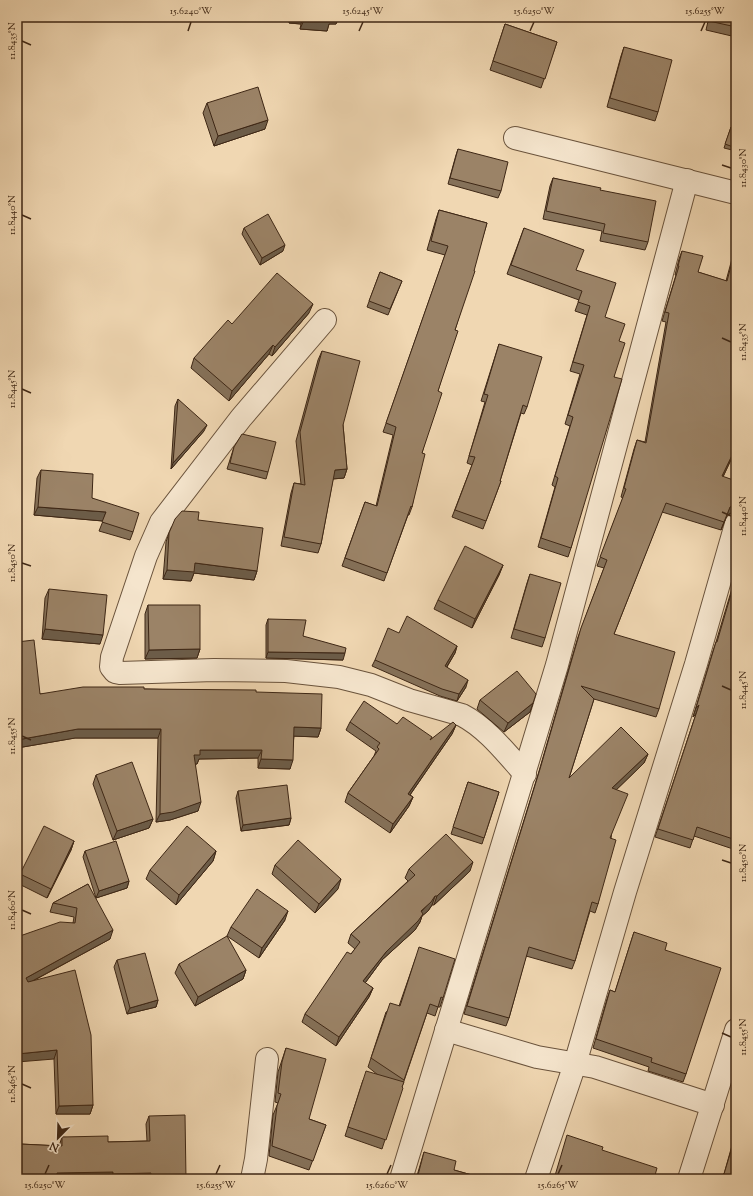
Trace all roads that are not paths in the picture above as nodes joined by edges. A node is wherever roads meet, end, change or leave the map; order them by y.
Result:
1 (515, 138) dead end
2 (687, 180) junction
3 (736, 193) edge
4 (325, 320) dead end
5 (736, 524) edge
6 (525, 774) junction
7 (446, 1030) junction
8 (736, 1030) edge
9 (267, 1059) dead end
10 (575, 1064) junction
11 (713, 1105) junction
12 (252, 1179) edge
13 (400, 1179) edge
14 (536, 1179) edge
15 (689, 1179) edge

1 - 2 street
2 - 3 street
2 - 6 street
4 - 6 street
5 - 10 street
6 - 7 street
7 - 10 street
7 - 13 street
8 - 11 street
9 - 12 street
10 - 11 street
10 - 14 street
11 - 15 street

